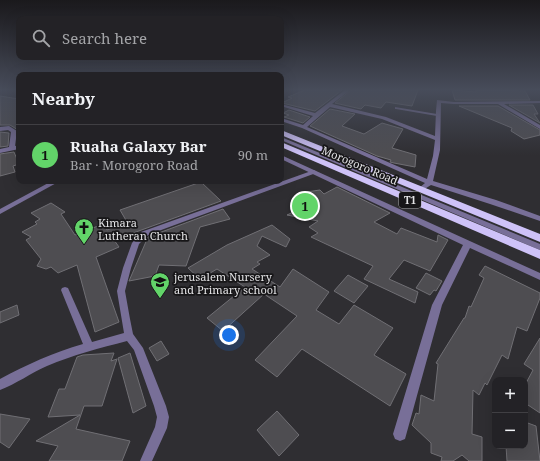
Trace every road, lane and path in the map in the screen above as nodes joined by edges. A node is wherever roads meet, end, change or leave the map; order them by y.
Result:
1 (304, 112) edge
2 (321, 112) edge
3 (357, 112) edge
4 (417, 112) edge
5 (437, 112) edge
6 (513, 112) edge
7 (316, 115) junction
8 (437, 115) junction
9 (284, 119) edge
10 (304, 127) junction
11 (540, 127) edge
12 (0, 129) edge
13 (284, 133) edge
14 (284, 139) edge
15 (438, 139) junction
16 (284, 145) edge
17 (16, 147) edge
18 (12, 148) junction
19 (0, 151) edge
20 (284, 158) edge
21 (314, 172) junction
22 (429, 182) junction
23 (284, 183) edge
24 (51, 184) edge
25 (281, 184) edge
26 (421, 189) junction
27 (0, 212) edge
28 (537, 218) edge
29 (540, 238) edge
30 (468, 244) junction
31 (540, 247) edge
32 (540, 255) edge
33 (540, 277) edge
34 (65, 290) dead end
35 (130, 336) junction
36 (89, 347) junction
37 (0, 385) edge
38 (400, 434) dead end
39 (146, 461) edge

1 - 7 street
2 - 7 street
3 - 15 street
4 - 8 lane
5 - 8 street
6 - 11 street
7 - 10 street
8 - 15 street
9 - 10 street
10 - 22 street
12 - 18 street
13 - 26 highway, Morogoro Road / T1
14 - 31 lane, Morogoro Road
15 - 22 street
16 - 32 highway, Morogoro Road / T1
17 - 18 street
18 - 19 street
20 - 21 street
21 - 23 lane
21 - 30 street
22 - 26 street
22 - 28 street
24 - 27 street
25 - 35 lane
26 - 29 highway, Morogoro Road / T1
30 - 33 street
30 - 38 street
34 - 36 lane
35 - 36 lane
35 - 39 lane
36 - 37 lane

